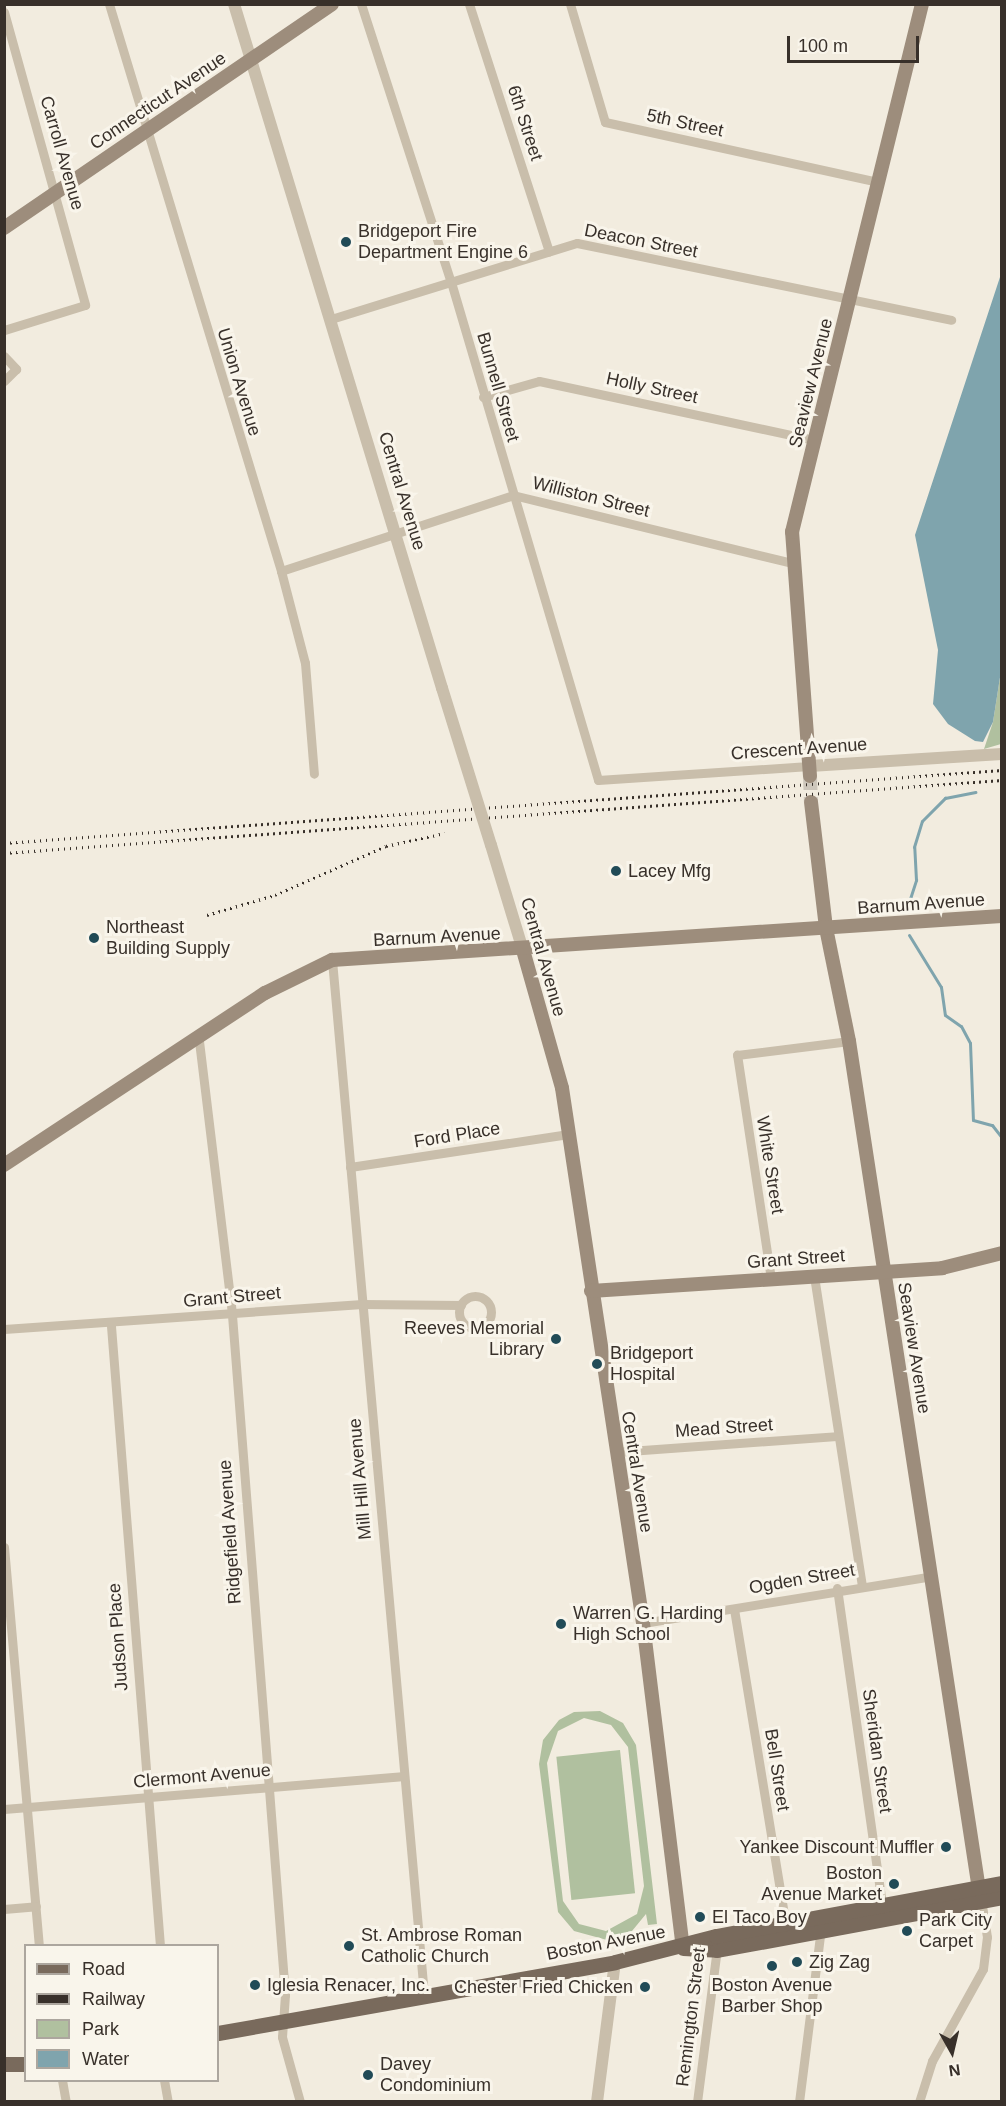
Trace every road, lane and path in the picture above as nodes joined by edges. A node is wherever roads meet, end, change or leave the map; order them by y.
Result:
1 (109, 4) edge
2 (234, 4) edge
3 (332, 4) edge
4 (361, 4) edge
5 (469, 4) edge
6 (570, 4) edge
7 (922, 4) edge
8 (4, 12) edge
9 (251, 59) junction
10 (147, 130) junction
11 (877, 182) junction
12 (57, 192) junction
13 (4, 228) edge
14 (549, 251) junction
15 (451, 282) junction
16 (851, 299) junction
17 (330, 319) junction
18 (951, 320) dead end
19 (4, 330) edge
20 (4, 356) edge
21 (4, 381) edge
22 (483, 397) junction
23 (815, 440) junction
24 (513, 495) junction
25 (396, 532) junction
26 (793, 563) junction
27 (281, 571) junction
28 (1001, 754) edge
29 (810, 771) junction
30 (314, 774) dead end
31 (598, 780) joint
32 (811, 802) tunnel mouth
33 (1002, 916) edge
34 (826, 928) junction
35 (523, 950) junction
36 (332, 960) junction
37 (199, 1041) junction
38 (849, 1041) junction
39 (568, 1134) junction
40 (4, 1165) edge
41 (350, 1167) junction
42 (1002, 1252) edge
43 (884, 1271) junction
44 (814, 1276) junction
45 (771, 1279) junction
46 (591, 1291) junction
47 (362, 1305) junction
48 (461, 1305) dead end
49 (232, 1315) junction
50 (111, 1326) junction
51 (4, 1329) edge
52 (836, 1436) junction
53 (615, 1452) junction
54 (4, 1547) edge
55 (932, 1576) junction
56 (862, 1585) junction
57 (837, 1588) junction
58 (734, 1609) junction
59 (643, 1623) junction
60 (402, 1776) junction
61 (265, 1786) junction
62 (146, 1798) junction
63 (27, 1808) junction
64 (4, 1809) edge
65 (1002, 1883) edge
66 (980, 1894) junction
67 (1002, 1897) edge
68 (36, 1906) junction
69 (4, 1909) edge
70 (883, 1912) junction
71 (820, 1923) junction
72 (786, 1929) junction
73 (716, 1943) junction
74 (39, 1944) edge
75 (160, 1944) edge
76 (683, 1948) junction
77 (615, 1962) junction
78 (424, 1995) junction
79 (283, 2021) junction
80 (219, 2034) edge
81 (4, 2064) edge
82 (24, 2064) edge
83 (62, 2082) edge
84 (164, 2082) edge
85 (66, 2102) edge
86 (168, 2102) edge
87 (300, 2102) edge
88 (597, 2102) edge
89 (697, 2102) edge
90 (799, 2102) edge
91 (919, 2102) edge

1 - 10 street, Union Avenue
2 - 9 street, Central Avenue
3 - 9 main road, Connecticut Avenue
4 - 15 street, Bunnell Street
5 - 14 street, 6th Street
6 - 11 street, 5th Street
7 - 11 main road, Seaview Avenue
8 - 12 street, Carroll Avenue
9 - 10 main road, Connecticut Avenue
9 - 17 street, Central Avenue
10 - 12 main road, Connecticut Avenue
10 - 27 street, Union Avenue
11 - 16 main road, Seaview Avenue
12 - 13 main road, Connecticut Avenue
12 - 19 street, Carroll Avenue
14 - 15 street, Deacon Street
14 - 16 street, Deacon Street
15 - 17 street, Deacon Street
15 - 22 street, Bunnell Street
16 - 18 street, Deacon Street
16 - 23 main road, Seaview Avenue
17 - 25 street, Central Avenue
20 - 21 street
22 - 23 street, Holly Street
22 - 24 street, Bunnell Street
23 - 26 main road, Seaview Avenue
24 - 25 street, Williston Street
24 - 26 street, Williston Street
24 - 31 street, Bunnell Street
25 - 27 street, Williston Street
25 - 35 street, Central Avenue, bridge
26 - 29 main road, Seaview Avenue
27 - 30 street, Union Avenue
28 - 29 street, Crescent Avenue
29 - 31 street, Crescent Avenue
32 - 34 main road, Seaview Avenue
33 - 34 main road, Barnum Avenue
34 - 35 main road, Barnum Avenue
34 - 38 main road, Seaview Avenue
35 - 36 main road, Barnum Avenue
35 - 39 main road, Central Avenue
36 - 37 main road, Barnum Avenue
36 - 41 street, Mill Hill Avenue
37 - 40 main road, Barnum Avenue
37 - 49 street, Ridgefield Avenue
38 - 43 main road, Seaview Avenue
38 - 45 street, White Street
39 - 41 street, Ford Place
39 - 46 main road, Central Avenue
41 - 47 street, Mill Hill Avenue
42 - 43 main road, Grant Street
43 - 44 main road, Grant Street
43 - 55 main road, Seaview Avenue
44 - 45 main road, Grant Street
44 - 52 street
45 - 46 main road, Grant Street
46 - 53 main road, Central Avenue
47 - 48 street, Grant Street
47 - 49 street, Grant Street
47 - 60 street, Mill Hill Avenue
49 - 50 street, Grant Street
49 - 61 street, Ridgefield Avenue
50 - 51 street, Grant Street
50 - 62 street, Judson Place
52 - 53 street, Mead Street
52 - 56 street
53 - 59 main road, Central Avenue
54 - 63 street
55 - 56 street, Ogden Street
55 - 66 main road, Seaview Avenue
56 - 57 street, Ogden Street
57 - 58 street, Ogden Street
57 - 70 street, Sheridan Street
58 - 59 street, Ogden Street
58 - 72 street, Bell Street
59 - 76 main road, Central Avenue
60 - 61 street, Clermont Avenue
60 - 78 street, Mill Hill Avenue
61 - 62 street, Clermont Avenue
61 - 79 street, Ridgefield Avenue
62 - 63 street, Clermont Avenue
62 - 75 street, Judson Place
63 - 64 street, Clermont Avenue
63 - 68 street
65 - 66 main road, Boston Avenue
66 - 67 main road, Boston Avenue
66 - 70 main road, Boston Avenue
66 - 91 street
68 - 69 street
68 - 74 street
70 - 71 main road, Boston Avenue
71 - 72 main road, Boston Avenue
71 - 90 street
72 - 73 main road, Boston Avenue
73 - 76 main road, Boston Avenue
73 - 89 street, Remington Street
76 - 77 main road, Boston Avenue
77 - 78 main road, Boston Avenue
77 - 88 street
78 - 79 main road, Boston Avenue
79 - 80 main road, Boston Avenue
79 - 87 street, Ridgefield Avenue
81 - 82 main road
83 - 85 street
84 - 86 street

